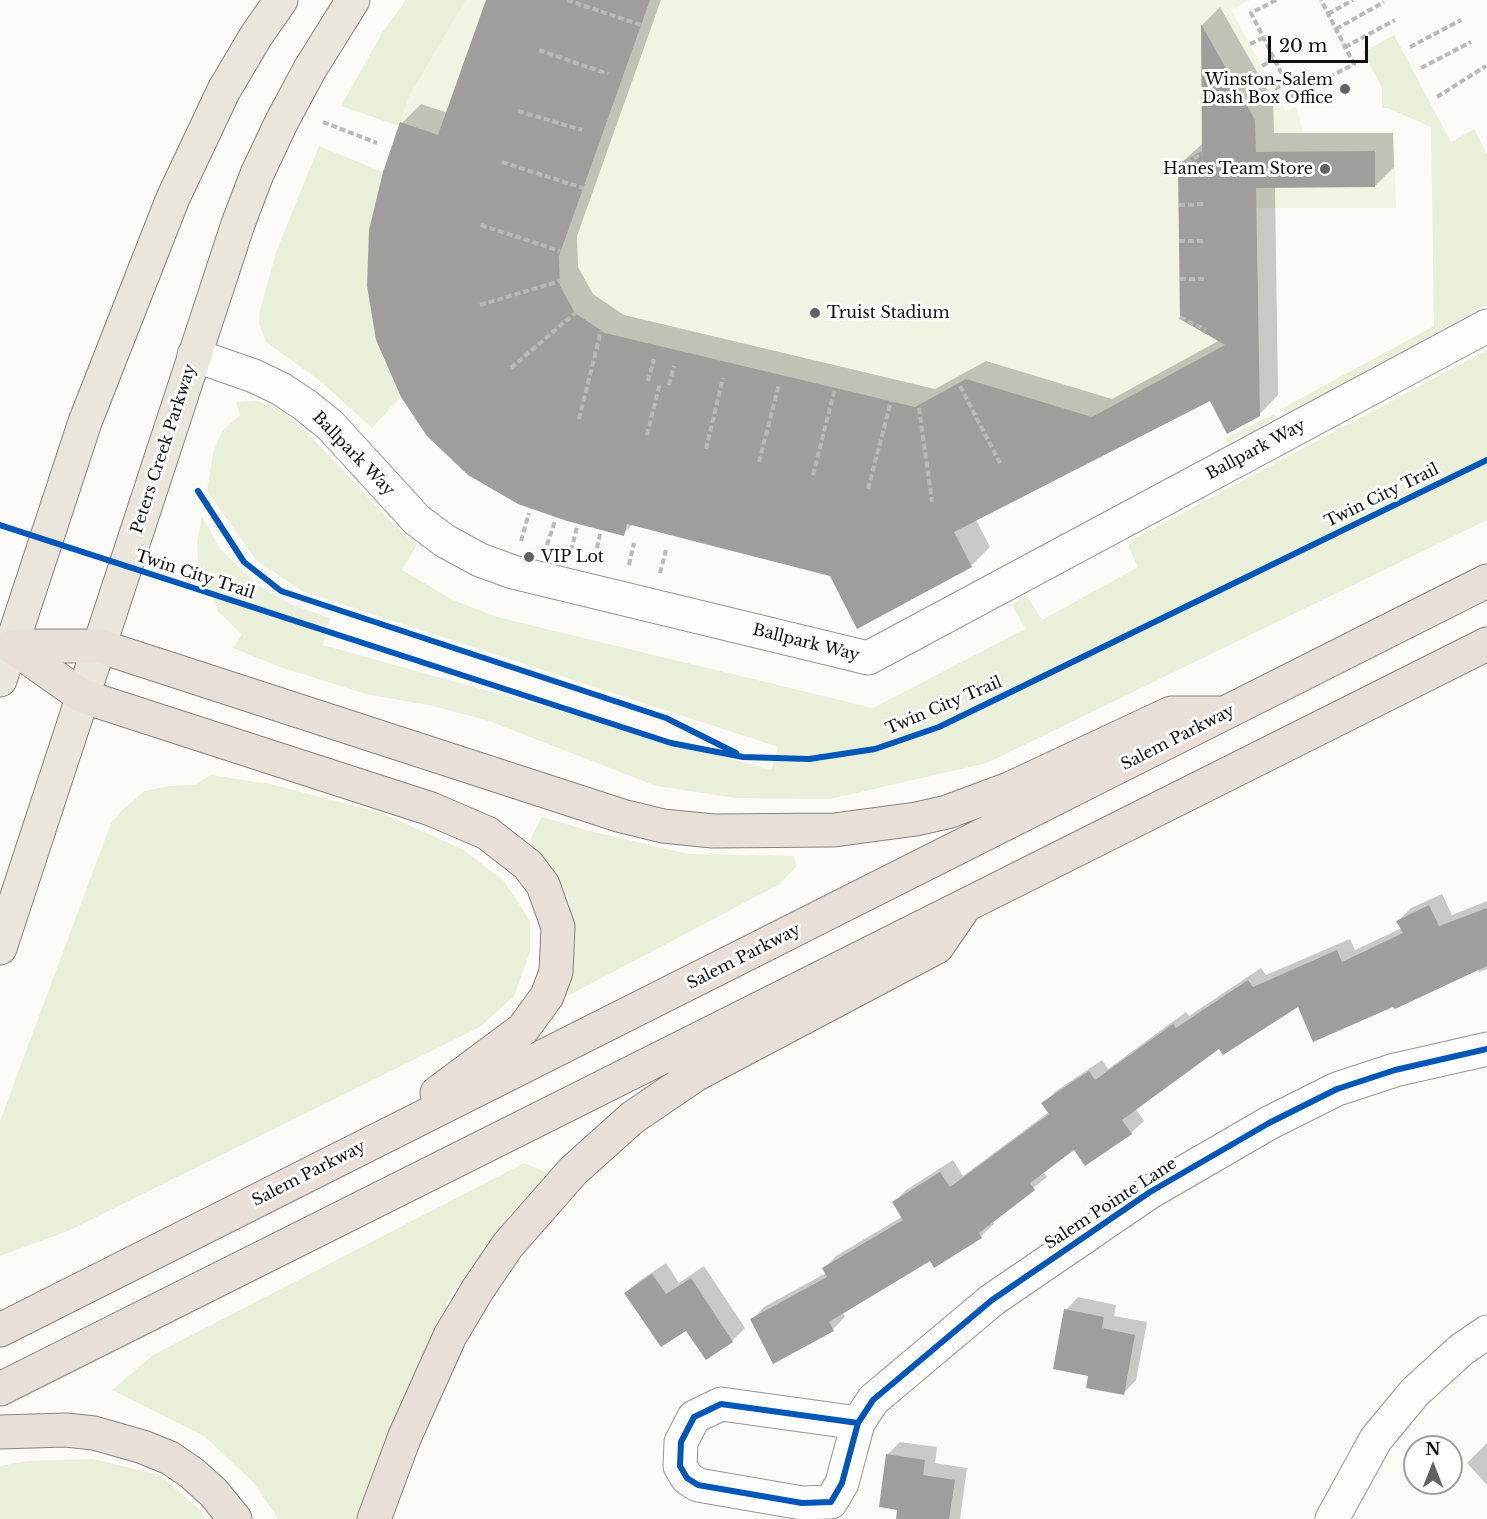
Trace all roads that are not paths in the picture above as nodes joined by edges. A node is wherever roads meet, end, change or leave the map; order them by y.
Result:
1 (353, 0) edge
2 (277, 3) edge
3 (1487, 326) edge
4 (194, 355) junction
5 (1487, 581) edge
6 (1487, 644) edge
7 (11, 646) junction
8 (99, 646) junction
9 (0, 680) edge
10 (82, 696) junction
11 (1229, 712) junction
12 (965, 907) junction
13 (0, 948) edge
14 (1487, 1049) edge
15 (368, 1144) junction
16 (0, 1330) edge
17 (1487, 1332) edge
18 (0, 1389) edge
19 (858, 1423) junction
20 (0, 1432) edge
21 (235, 1519) edge
22 (374, 1519) edge
23 (1332, 1519) edge

1 - 4 main road, Peters Creek Parkway
2 - 7 main road
3 - 4 street, Ballpark Way
4 - 8 main road, Peters Creek Parkway
5 - 11 highway, Salem Parkway
6 - 12 highway
7 - 8 highway
7 - 9 main road
7 - 10 highway
8 - 10 main road, Peters Creek Parkway
8 - 11 highway
10 - 13 main road, Peters Creek Parkway
10 - 15 highway
11 - 15 highway, Salem Parkway
12 - 18 highway
12 - 22 highway
14 - 19 street, Salem Pointe Lane
15 - 16 highway, Salem Parkway
17 - 23 street
19 - 19 street, Salem Pointe Lane
20 - 21 highway

